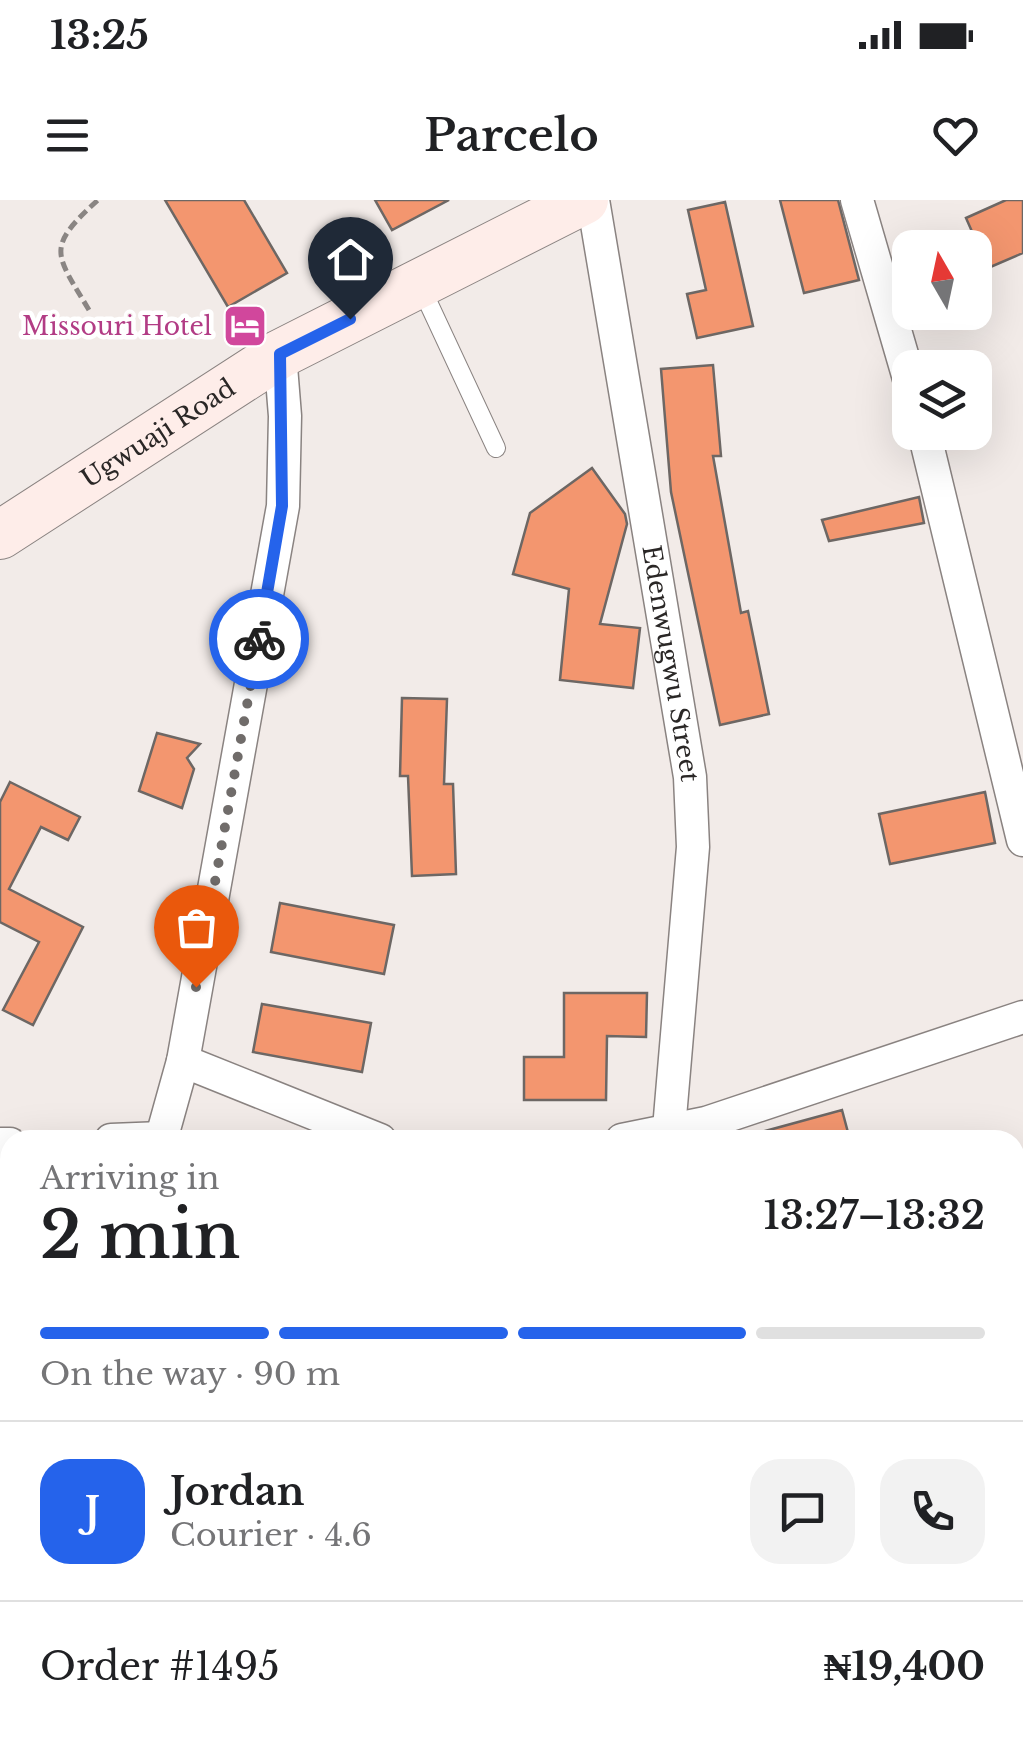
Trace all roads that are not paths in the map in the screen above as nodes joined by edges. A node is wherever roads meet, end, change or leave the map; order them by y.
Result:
1 (584, 200) edge
2 (593, 200) edge
3 (857, 200) edge
4 (420, 284) junction
5 (901, 350) edge
6 (280, 354) junction
7 (496, 448) dead end
8 (928, 450) edge
9 (0, 535) edge
10 (1023, 840) edge
11 (1023, 1017) edge
12 (183, 1061) junction
13 (669, 1128) junction
14 (164, 1130) edge
15 (355, 1130) edge
16 (661, 1130) edge
17 (696, 1130) edge
18 (712, 1130) edge

1 - 4 main road, Ugwuaji Road
2 - 13 street, Edenwugwu Street
3 - 5 street
4 - 6 main road, Ugwuaji Road
4 - 7 lane
6 - 9 main road, Ugwuaji Road
6 - 12 street
8 - 10 street
11 - 18 street
12 - 14 street
12 - 15 street
13 - 16 street
13 - 17 street

